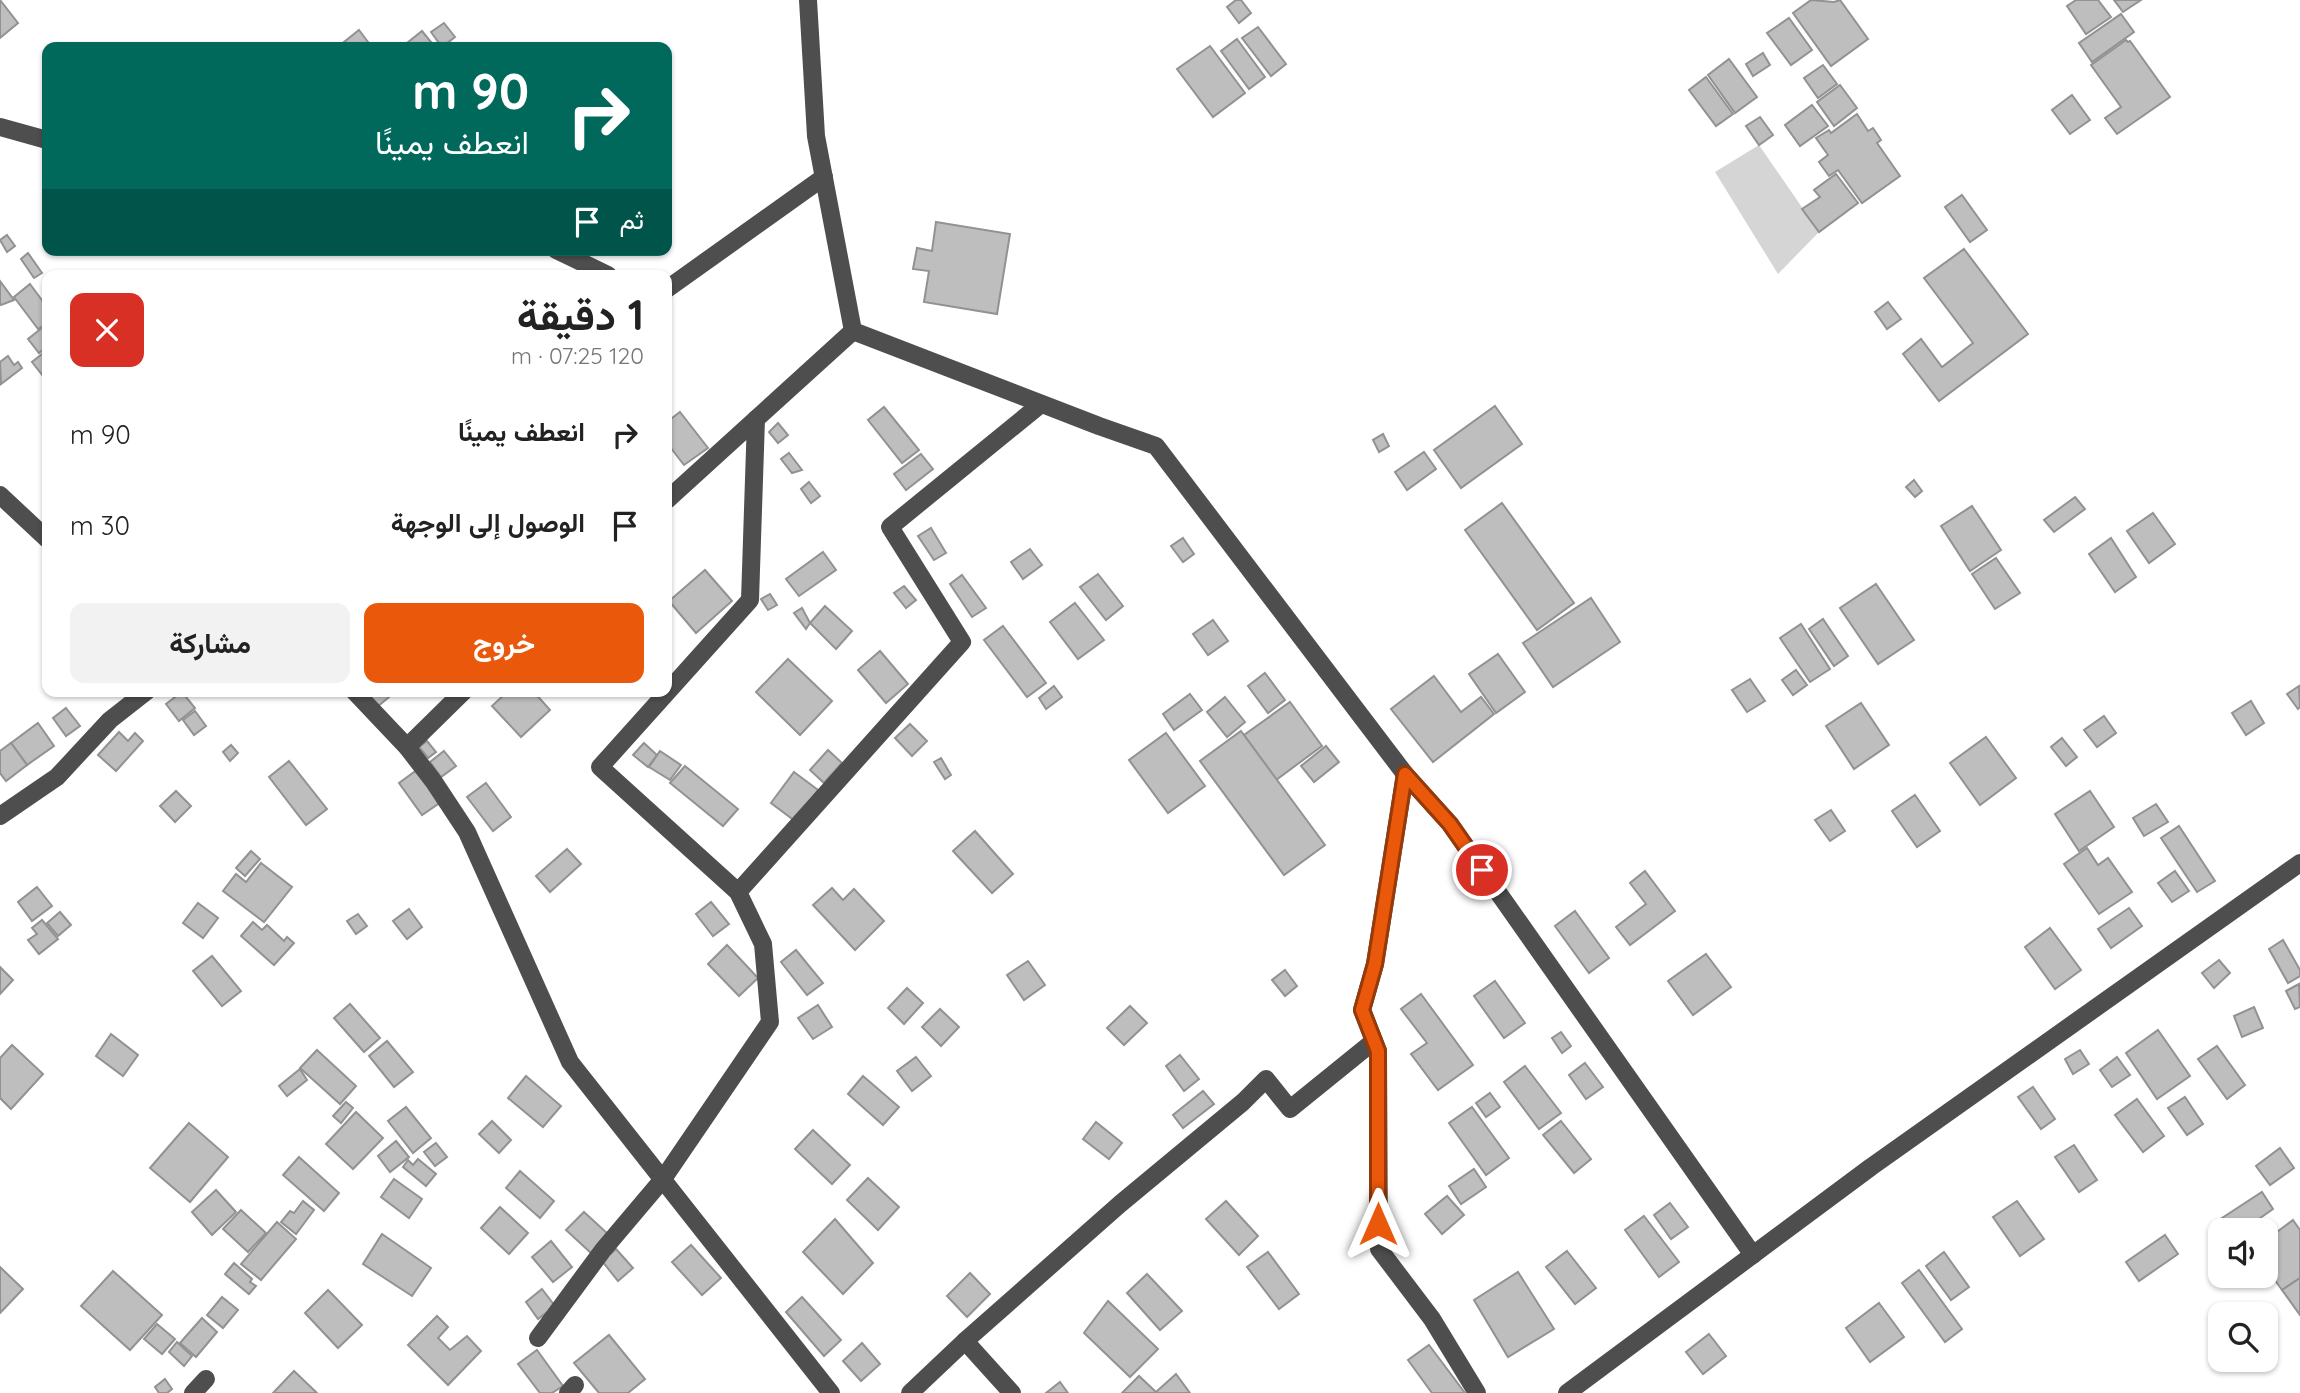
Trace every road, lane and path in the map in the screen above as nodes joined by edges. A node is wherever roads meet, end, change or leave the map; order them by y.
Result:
1 (808, 0) edge
2 (0, 127) edge
3 (42, 138) edge
4 (824, 177) junction
5 (568, 256) edge
6 (598, 270) edge
7 (672, 285) edge
8 (853, 331) junction
9 (1041, 404) junction
10 (756, 419) junction
11 (0, 495) edge
12 (672, 495) edge
13 (42, 534) edge
14 (672, 686) edge
15 (139, 697) edge
16 (360, 697) edge
17 (458, 697) edge
18 (662, 697) edge
19 (407, 747) junction
20 (1405, 774) junction
21 (0, 816) edge
22 (2300, 863) edge
23 (738, 892) junction
24 (1374, 1041) junction
25 (663, 1180) junction
26 (1753, 1255) junction
27 (538, 1338) dead end
28 (965, 1341) junction
29 (206, 1379) dead end
30 (193, 1393) edge
31 (831, 1393) edge
32 (910, 1393) edge
33 (1012, 1393) edge
34 (1477, 1393) edge
35 (1567, 1393) edge

1 - 4 street
2 - 3 street
4 - 7 street
4 - 8 street
5 - 6 street
8 - 9 street
8 - 10 street
9 - 20 street
9 - 23 street
10 - 12 street
10 - 14 street
11 - 13 street
15 - 21 street
16 - 19 street
17 - 19 street
18 - 23 street
19 - 25 street
20 - 24 street
20 - 26 street
22 - 26 street
23 - 25 street
24 - 28 street
24 - 34 street
25 - 27 street
25 - 31 street
26 - 35 street
28 - 32 street
28 - 33 street
29 - 30 street

